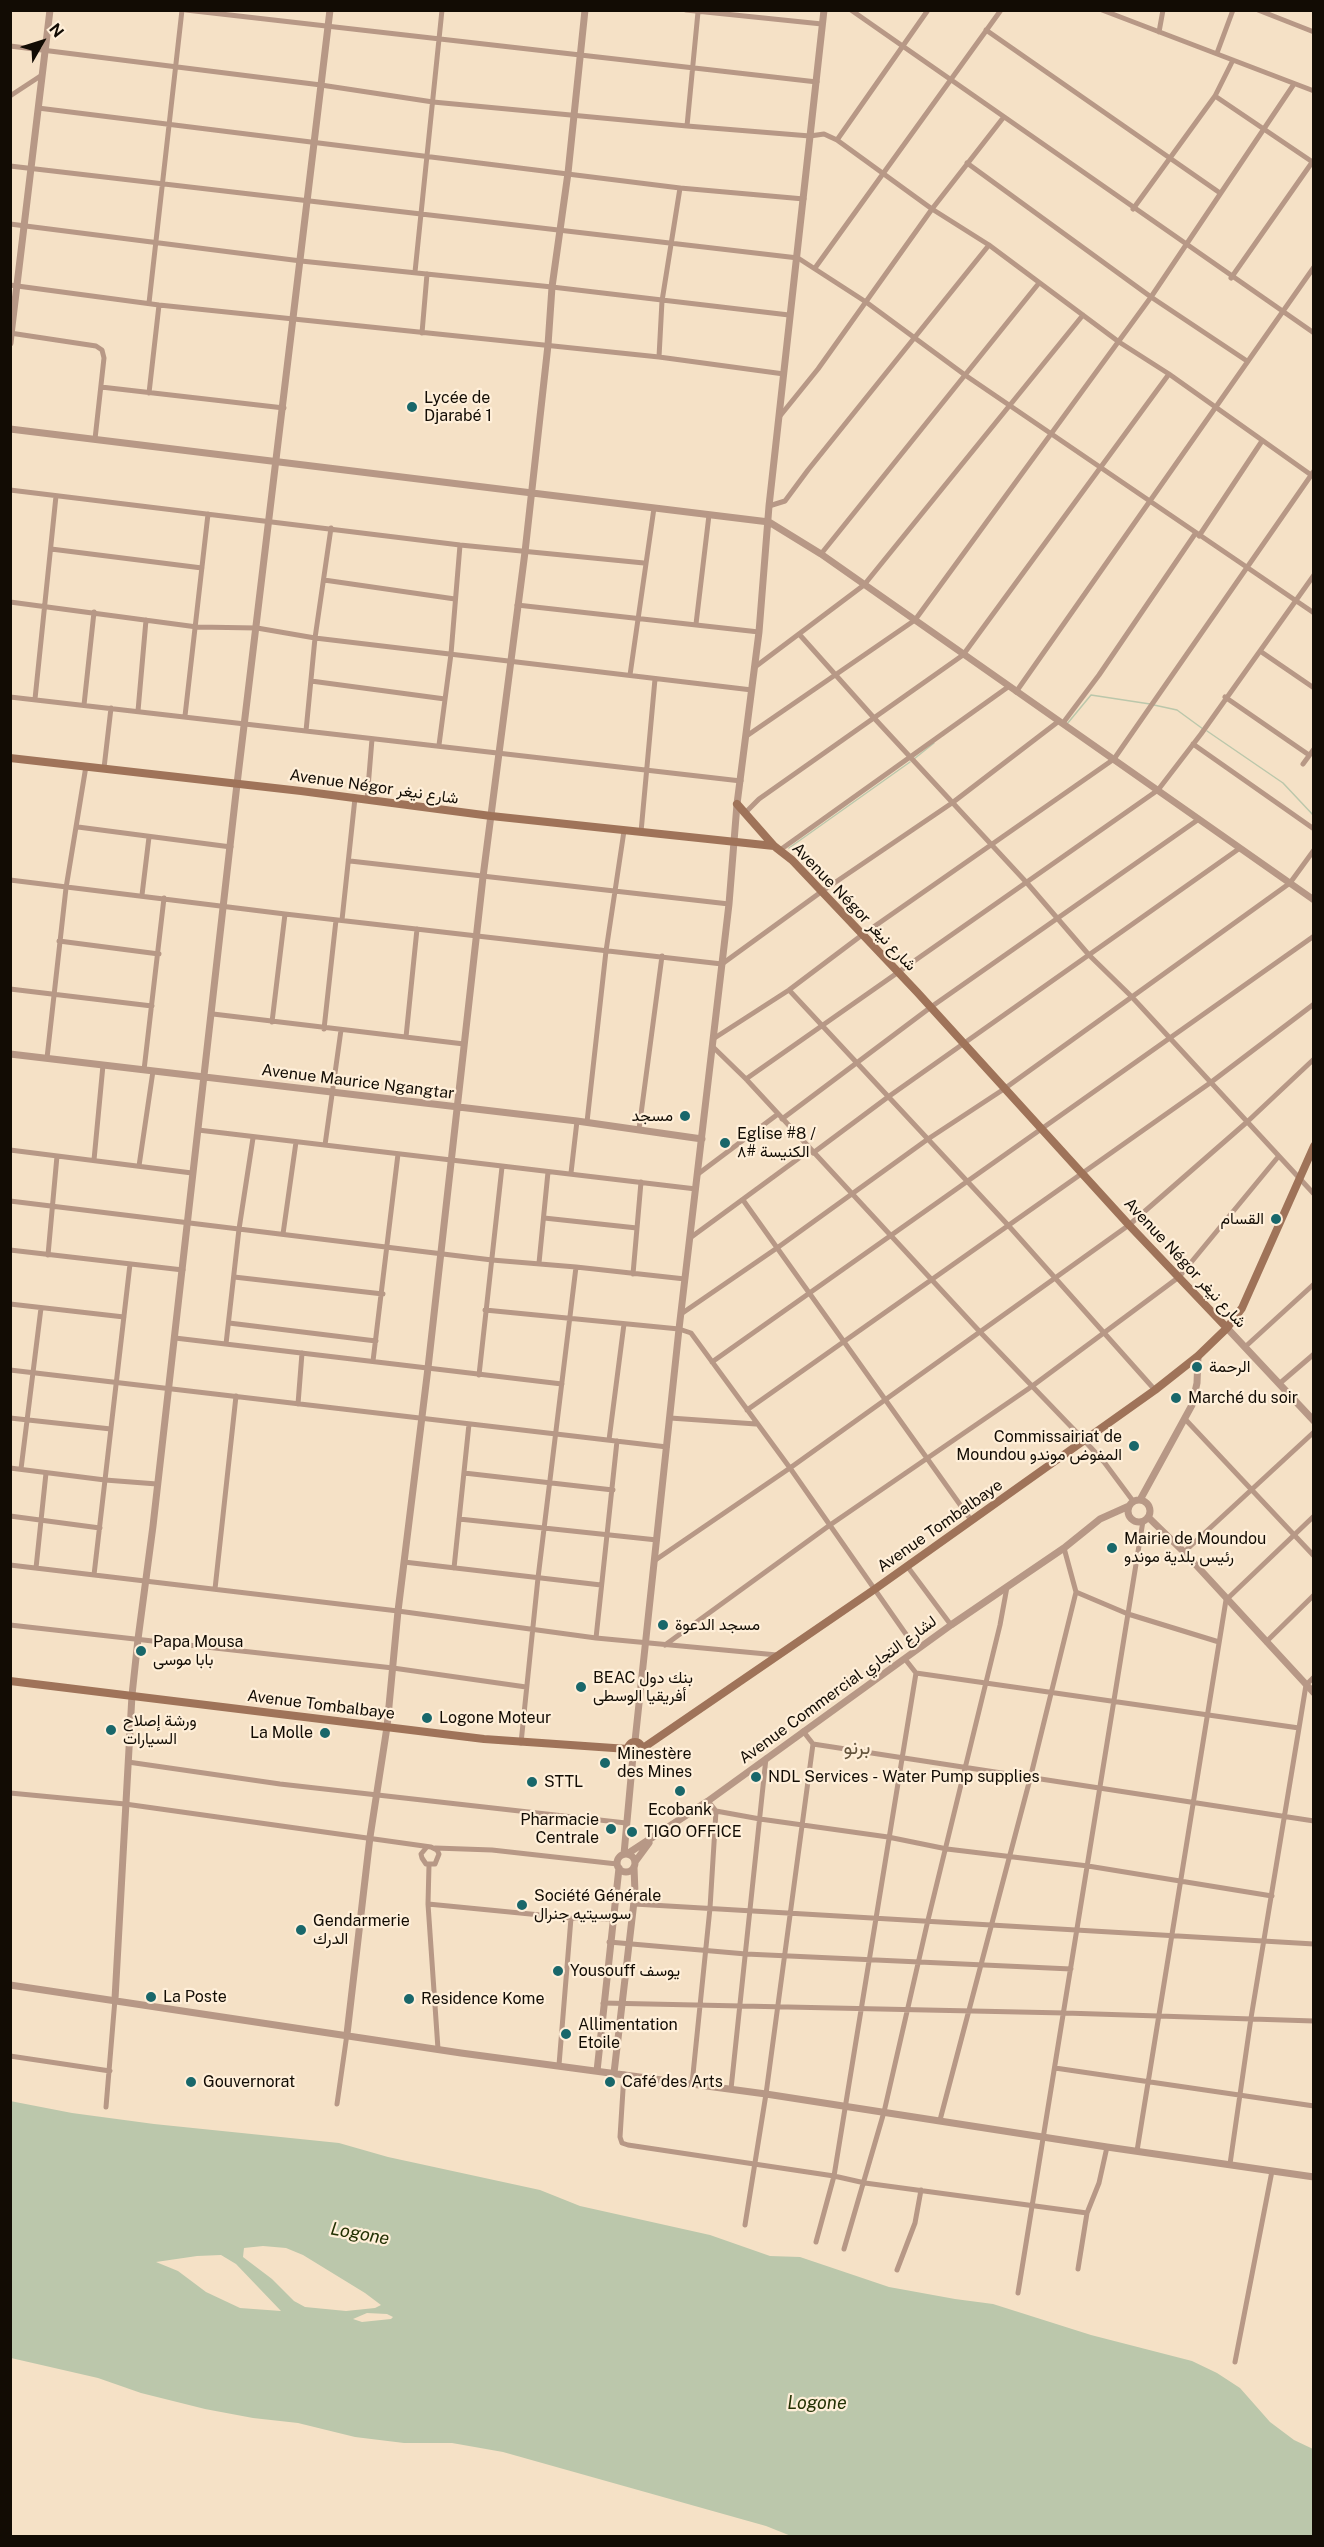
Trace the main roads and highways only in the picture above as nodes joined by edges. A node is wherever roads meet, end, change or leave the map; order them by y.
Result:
1 (10, 758) edge
2 (737, 804) road end
3 (777, 848) junction
4 (1314, 1146) edge
5 (1227, 1328) junction
6 (10, 1682) edge
7 (643, 1748) junction
8 (631, 1753) junction

1 - 3 main road, Avenue Négor شارع نيغر
2 - 3 main road
3 - 5 main road, Avenue Négor شارع نيغر
4 - 5 main road, Avenue Tombalbaye
5 - 7 main road, Avenue Tombalbaye
6 - 8 main road, Avenue Tombalbaye
7 - 8 main road
7 - 8 main road

